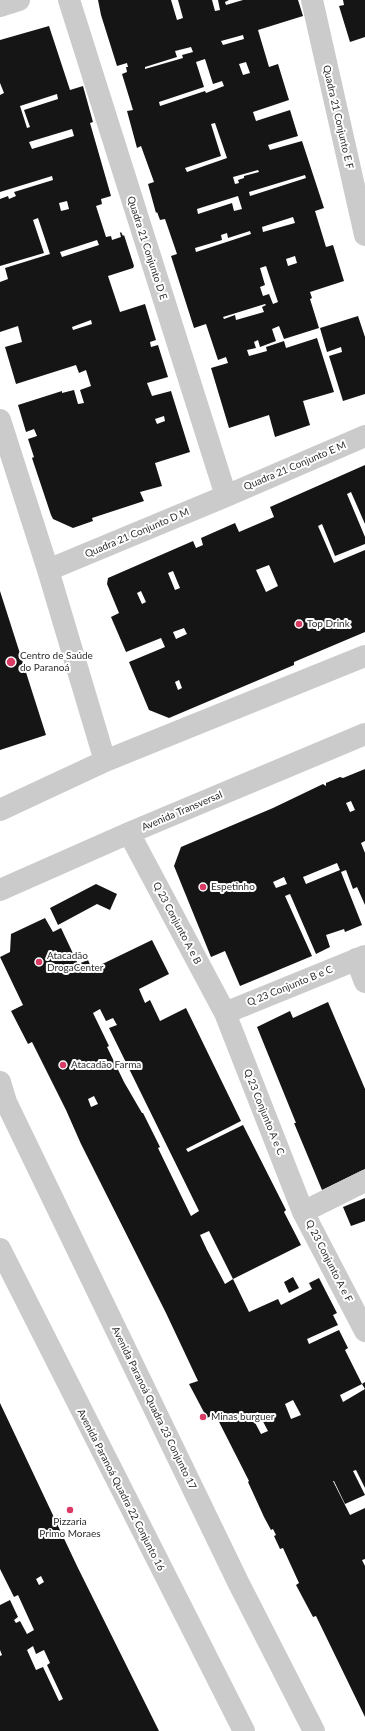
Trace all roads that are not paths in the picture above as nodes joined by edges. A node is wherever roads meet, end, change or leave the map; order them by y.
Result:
1 (19, 0) edge
2 (69, 0) edge
3 (312, 0) edge
4 (0, 6) edge
5 (365, 235) edge
6 (0, 420) edge
7 (365, 436) edge
8 (226, 496) junction
9 (48, 570) junction
10 (365, 656) edge
11 (365, 734) edge
12 (105, 761) junction
13 (0, 810) edge
14 (129, 833) junction
15 (0, 890) edge
16 (361, 958) edge
17 (365, 982) edge
18 (225, 1013) junction
19 (0, 1082) edge
20 (365, 1181) edge
21 (303, 1212) junction
22 (0, 1249) edge
23 (365, 1331) edge
24 (244, 1731) edge
25 (314, 1731) edge

1 - 4 street
2 - 8 street, Quadra 21 Conjunto D E
3 - 5 street, Quadra 21 Conjunto E F
6 - 9 street
7 - 8 street, Quadra 21 Conjunto E M
8 - 9 street, Quadra 21 Conjunto D M
9 - 12 street
10 - 12 street
11 - 14 street, Avenida Transversal
12 - 13 street
14 - 15 street, Avenida Transversal
14 - 18 street, Q 23 Conjunto A e B
16 - 17 street
16 - 18 street, Q 23 Conjunto B e C
18 - 21 street, Q 23 Conjunto A e C
19 - 25 street, Avenida Paranoá Quadra 23 Conjunto 17
20 - 21 street
21 - 23 street, Q 23 Conjunto A e F
22 - 24 street, Avenida Paranoá Quadra 22 Conjunto 16

